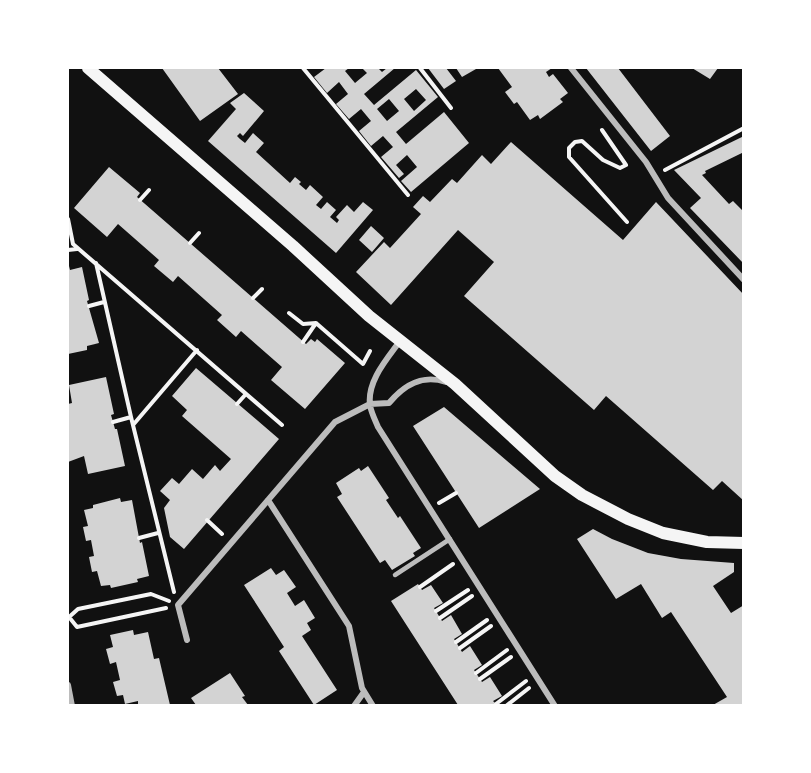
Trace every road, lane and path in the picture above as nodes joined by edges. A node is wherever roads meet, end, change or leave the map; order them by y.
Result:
1 (88, 68) edge
2 (303, 68) edge
3 (420, 68) edge
4 (571, 68) edge
5 (451, 108) dead end
6 (604, 111) junction
7 (744, 128) edge
8 (653, 176) junction
9 (149, 190) dead end
10 (408, 195) dead end
11 (140, 200) dead end
12 (68, 219) edge
13 (627, 222) dead end
14 (198, 233) dead end
15 (190, 243) dead end
16 (78, 248) junction
17 (68, 250) edge
18 (96, 263) junction
19 (744, 280) edge
20 (262, 289) dead end
21 (253, 298) dead end
22 (104, 302) junction
23 (88, 306) dead end
24 (289, 313) dead end
25 (316, 323) junction
26 (400, 341) junction
27 (303, 342) dead end
28 (197, 350) junction
29 (370, 351) dead end
30 (455, 384) junction
31 (246, 394) junction
32 (237, 404) dead end
33 (370, 404) junction
34 (130, 417) junction
35 (113, 422) dead end
36 (282, 425) dead end
37 (133, 426) junction
38 (456, 493) dead end
39 (450, 496) dead end
40 (268, 500) junction
41 (207, 520) dead end
42 (158, 533) junction
43 (139, 538) dead end
44 (450, 539) junction
45 (232, 542) junction
46 (744, 543) edge
47 (462, 558) junction
48 (395, 574) dead end
49 (478, 583) junction
50 (420, 587) dead end
51 (482, 590) junction
52 (151, 594) dead end
53 (178, 605) junction
54 (436, 611) dead end
55 (497, 613) junction
56 (68, 617) edge
57 (440, 618) dead end
58 (501, 620) junction
59 (187, 640) dead end
60 (456, 642) dead end
61 (516, 643) junction
62 (460, 648) dead end
63 (521, 651) junction
64 (476, 673) dead end
65 (536, 674) junction
66 (480, 679) dead end
67 (540, 681) junction
68 (68, 685) edge
69 (364, 692) junction
70 (496, 704) dead end
71 (72, 705) edge
72 (354, 705) edge
73 (372, 705) edge
74 (506, 705) edge
75 (555, 705) edge

1 - 26 main road
2 - 10 path
3 - 5 path
4 - 6 street
6 - 8 street
6 - 13 path
7 - 8 path
8 - 19 street
9 - 11 path
12 - 16 path
14 - 15 path
16 - 17 path
16 - 18 path
18 - 22 path
18 - 28 path
20 - 21 path
22 - 23 path
22 - 34 path
24 - 25 path
25 - 27 path
25 - 29 path
26 - 30 main road
26 - 33 street
28 - 31 path
28 - 37 path
30 - 33 street
30 - 46 main road
31 - 32 path
31 - 36 path
33 - 40 street
33 - 44 street
34 - 35 path
34 - 37 path
37 - 42 path
38 - 39 path
40 - 45 street
40 - 69 street
41 - 45 path
42 - 43 path
42 - 53 path
44 - 47 street
44 - 48 lane
45 - 53 street
47 - 49 street
47 - 50 path
49 - 51 street
49 - 54 path
51 - 55 street
51 - 57 path
52 - 56 path
53 - 56 path
53 - 59 street
55 - 58 street
55 - 60 path
58 - 61 street
58 - 62 path
61 - 63 street
61 - 64 path
63 - 65 street
63 - 66 path
65 - 67 street
65 - 70 path
67 - 74 path
67 - 75 street
68 - 71 street
69 - 72 street
69 - 73 street

